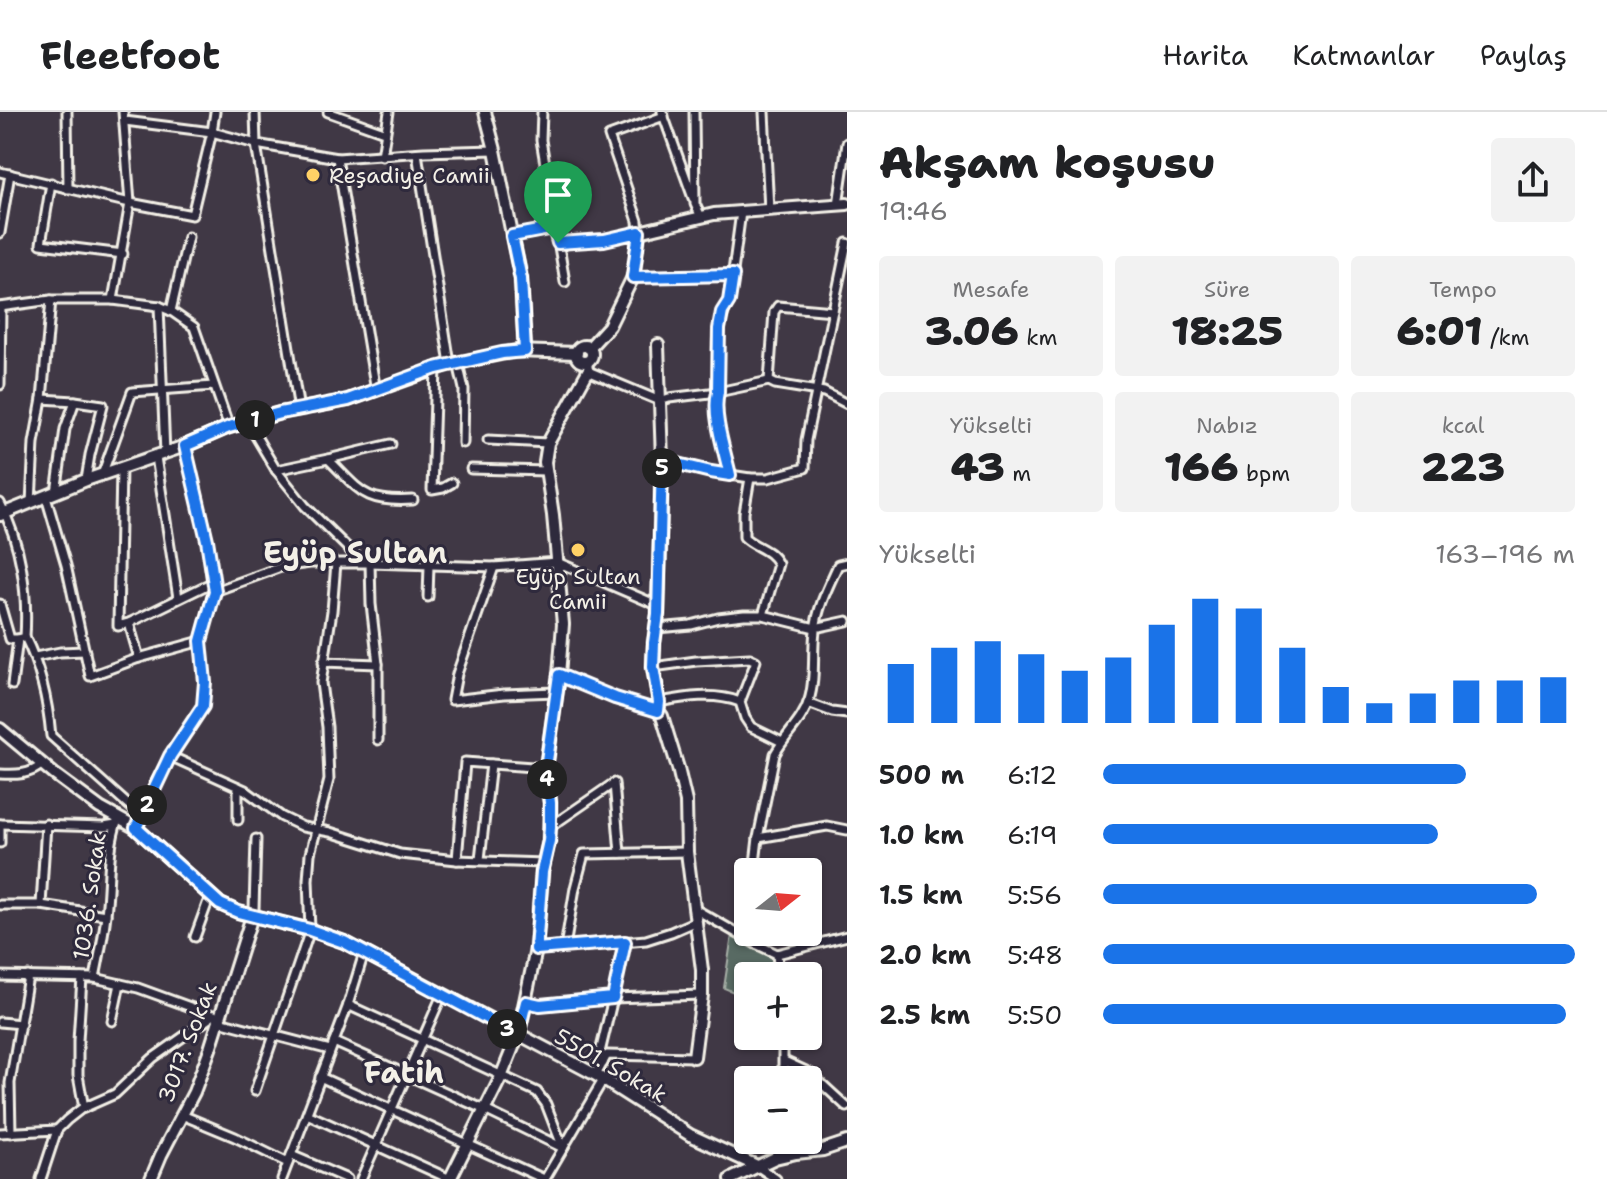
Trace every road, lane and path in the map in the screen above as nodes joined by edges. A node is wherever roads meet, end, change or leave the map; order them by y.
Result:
1 (67, 112) edge
2 (215, 112) edge
3 (255, 112) edge
4 (328, 112) edge
5 (389, 112) edge
6 (485, 112) edge
7 (542, 112) edge
8 (694, 112) edge
9 (764, 112) edge
10 (663, 114) edge
11 (124, 116) edge
12 (212, 132) junction
13 (384, 132) junction
14 (847, 143) edge
15 (256, 144) junction
16 (495, 150) junction
17 (417, 153) junction
18 (382, 156) junction
19 (337, 158) junction
20 (0, 172) edge
21 (10, 174) junction
22 (51, 183) junction
23 (68, 189) junction
24 (130, 203) junction
25 (695, 204) junction
26 (842, 205) edge
27 (769, 210) junction
28 (741, 212) junction
29 (701, 217) junction
30 (554, 228) junction
31 (639, 232) junction
32 (0, 233) edge
33 (512, 236) junction
34 (188, 237) dead end
35 (558, 243) junction
36 (847, 243) edge
37 (123, 254) junction
38 (733, 275) junction
39 (633, 277) junction
40 (843, 280) edge
41 (565, 282) dead end
42 (51, 300) junction
43 (113, 300) junction
44 (159, 306) junction
45 (0, 307) edge
46 (171, 311) junction
47 (833, 311) junction
48 (658, 345) dead end
49 (589, 348) junction
50 (525, 351) junction
51 (577, 353) junction
52 (454, 364) junction
53 (588, 366) junction
54 (436, 368) junction
55 (769, 381) junction
56 (0, 385) edge
57 (214, 386) junction
58 (162, 390) junction
59 (376, 391) junction
60 (815, 391) junction
61 (718, 392) junction
62 (42, 399) junction
63 (75, 401) junction
64 (660, 401) junction
65 (847, 404) edge
66 (299, 410) junction
67 (248, 423) junction
68 (229, 427) junction
69 (488, 440) dead end
70 (463, 443) dead end
71 (548, 443) junction
72 (391, 444) dead end
73 (185, 446) junction
74 (160, 455) junction
75 (328, 459) junction
76 (662, 460) junction
77 (121, 468) junction
78 (471, 469) dead end
79 (276, 470) junction
80 (547, 471) junction
81 (102, 475) junction
82 (730, 475) junction
83 (750, 478) junction
84 (86, 480) junction
85 (452, 483) dead end
86 (51, 495) junction
87 (413, 500) dead end
88 (31, 503) junction
89 (2, 510) edge
90 (557, 562) junction
91 (336, 563) junction
92 (370, 563) junction
93 (847, 563) edge
94 (429, 565) junction
95 (494, 567) junction
96 (214, 587) junction
97 (428, 597) dead end
98 (178, 598) junction
99 (0, 604) edge
100 (657, 605) junction
101 (763, 615) junction
102 (847, 621) edge
103 (129, 623) junction
104 (657, 628) junction
105 (815, 628) junction
106 (22, 638) junction
107 (201, 641) junction
108 (85, 651) junction
109 (35, 657) junction
110 (139, 658) junction
111 (323, 662) junction
112 (378, 664) junction
113 (653, 667) junction
114 (559, 675) junction
115 (12, 685) dead end
116 (556, 692) junction
117 (740, 702) junction
118 (808, 703) junction
119 (659, 706) junction
120 (847, 714) edge
121 (0, 729) edge
122 (378, 740) dead end
123 (782, 742) junction
124 (170, 756) junction
125 (42, 764) junction
126 (491, 764) junction
127 (546, 768) junction
128 (0, 774) edge
129 (238, 787) junction
130 (142, 817) junction
131 (238, 820) dead end
132 (117, 822) junction
133 (0, 824) edge
134 (46, 824) junction
135 (550, 827) junction
136 (136, 828) junction
137 (315, 830) junction
138 (847, 830) edge
139 (758, 838) junction
140 (256, 839) dead end
141 (0, 843) edge
142 (687, 852) junction
143 (620, 853) junction
144 (756, 858) edge
145 (480, 859) junction
146 (457, 860) junction
147 (544, 863) junction
148 (213, 898) junction
149 (0, 905) edge
150 (41, 905) junction
151 (693, 908) junction
152 (106, 915) junction
153 (252, 916) junction
154 (694, 922) junction
155 (310, 930) junction
156 (734, 931) edge
157 (847, 936) edge
158 (195, 937) dead end
159 (625, 942) junction
160 (760, 946) edge
161 (565, 947) junction
162 (536, 949) junction
163 (364, 953) junction
164 (777, 954) junction
165 (778, 962) edge
166 (0, 976) edge
167 (28, 976) junction
168 (82, 978) junction
169 (95, 978) junction
170 (120, 984) junction
171 (442, 995) junction
172 (702, 995) junction
173 (613, 998) junction
174 (526, 1002) junction
175 (348, 1005) junction
176 (218, 1018) junction
177 (112, 1021) dead end
178 (0, 1022) edge
179 (21, 1024) junction
180 (276, 1034) junction
181 (518, 1035) junction
182 (421, 1039) junction
183 (332, 1046) junction
184 (784, 1050) edge
185 (694, 1057) joint
186 (784, 1061) junction
187 (603, 1063) junction
188 (784, 1066) edge
189 (12, 1069) junction
190 (0, 1072) edge
191 (406, 1075) junction
192 (320, 1077) junction
193 (501, 1077) junction
194 (600, 1077) junction
195 (255, 1091) dead end
196 (847, 1107) edge
197 (84, 1108) junction
198 (391, 1110) junction
199 (485, 1110) junction
200 (307, 1114) junction
201 (182, 1115) junction
202 (57, 1130) junction
203 (0, 1133) edge
204 (11, 1133) junction
205 (847, 1142) edge
206 (376, 1145) junction
207 (468, 1145) junction
208 (563, 1148) junction
209 (776, 1154) edge
210 (291, 1155) junction
211 (775, 1158) junction
212 (288, 1163) junction
213 (757, 1166) junction
214 (41, 1179) edge
215 (151, 1179) edge
216 (282, 1179) edge
217 (347, 1179) edge
218 (361, 1179) edge
219 (450, 1179) edge
220 (544, 1179) edge
221 (731, 1179) edge
222 (776, 1179) edge

1 - 23 street
2 - 12 street
3 - 15 street
4 - 13 street
5 - 13 street
6 - 16 street
7 - 30 street
8 - 25 street
9 - 27 street
10 - 25 street
10 - 31 street
11 - 12 street
11 - 24 street
12 - 15 street
12 - 24 street
13 - 18 street
14 - 26 street
15 - 19 street
15 - 66 street
16 - 17 street
16 - 33 street
17 - 18 street
17 - 52 street
18 - 19 street
19 - 59 street
20 - 21 street
21 - 22 street
21 - 32 street
22 - 23 street
22 - 37 street
23 - 24 street
24 - 37 street
25 - 29 street
26 - 27 street
27 - 28 street
28 - 29 street
28 - 38 street
29 - 31 street
30 - 33 street
30 - 35 street
31 - 35 street
31 - 39 street
33 - 50 street
34 - 46 street
35 - 41 street
36 - 40 street
37 - 43 street
38 - 39 street
38 - 61 street
39 - 49 street
40 - 47 street
42 - 43 street
42 - 45 street
42 - 62 street
43 - 44 street
44 - 46 street
44 - 58 street
45 - 56 street
46 - 57 street
47 - 55 street
47 - 60 street
48 - 64 street
49 - 51 street
49 - 53 street
50 - 51 street
50 - 52 street
51 - 53 street
52 - 54 street
52 - 70 street
53 - 64 street
53 - 71 street
54 - 59 street
54 - 85 street
55 - 60 street
55 - 61 street
57 - 58 street
57 - 68 street
58 - 74 street
58 - 81 street
59 - 66 street
60 - 65 street
60 - 83 street
61 - 64 street
61 - 82 street
62 - 63 street
62 - 88 street
63 - 84 street
63 - 86 street
64 - 76 street
66 - 67 street
67 - 68 street
67 - 79 street
68 - 73 street
69 - 71 street
71 - 80 street
72 - 75 street
73 - 74 street
73 - 96 street
74 - 77 street
74 - 98 street
75 - 79 street
75 - 87 street
76 - 82 street
76 - 100 street
77 - 81 street
77 - 103 street
78 - 80 street
79 - 92 street
80 - 90 street
81 - 84 street
82 - 83 street
83 - 101 street
84 - 86 street
86 - 88 street
86 - 108 street
88 - 89 street
89 - 106 street
90 - 95 street
90 - 100 street
90 - 114 street
91 - 92 street
91 - 96 street
91 - 111 street
92 - 94 street
92 - 112 street
93 - 105 street
94 - 95 street
94 - 97 street
95 - 116 street
96 - 98 street
96 - 107 street
98 - 103 street
99 - 106 street
100 - 104 street
101 - 104 street
101 - 105 street
102 - 105 street
103 - 110 street
104 - 113 street
105 - 118 street
106 - 109 street
106 - 115 street
107 - 110 street
107 - 124 street
108 - 109 street
108 - 110 street
109 - 130 street
111 - 112 street
111 - 137 street
112 - 122 street
113 - 117 street
113 - 119 street
114 - 116 street
114 - 119 street
116 - 127 street
117 - 119 street
117 - 123 street
118 - 120 street
118 - 123 street
119 - 142 street
121 - 125 street, 5501. Sokak
123 - 139 street
124 - 129 street
124 - 130 street
125 - 128 street
125 - 132 street, 5501. Sokak
126 - 127 street
126 - 145 street
126 - 146 street
127 - 135 street
129 - 131 street
129 - 137 street
130 - 136 street
132 - 134 street
132 - 136 street, 5501. Sokak
132 - 152 street, 1036. Sokak
133 - 134 street
133 - 141 street
134 - 150 street
135 - 143 street
135 - 147 street
136 - 148 street, 5501. Sokak
137 - 146 street
137 - 155 street
138 - 139 street
139 - 144 street
140 - 153 street
142 - 143 street
142 - 151 street
143 - 161 street
145 - 146 street
145 - 147 street
147 - 162 street
148 - 153 street, 5501. Sokak
148 - 158 street
149 - 150 street
150 - 152 street
151 - 154 street
151 - 156 street
152 - 169 street, 1036. Sokak
153 - 155 street, 5501. Sokak
153 - 176 street, 3017. Sokak
154 - 159 street
154 - 172 street
155 - 163 street, 5501. Sokak
155 - 180 street
157 - 164 street
159 - 161 street
159 - 173 street
160 - 164 street
161 - 162 street
162 - 174 street
163 - 171 street, 5501. Sokak
163 - 175 street
164 - 165 street
166 - 167 street
167 - 168 street
167 - 179 street
168 - 169 street
168 - 197 street
169 - 170 street
170 - 176 street
170 - 177 street
171 - 181 street, 5501. Sokak
171 - 182 street
172 - 173 street
172 - 185 street
173 - 174 street
173 - 187 street
174 - 181 street
175 - 182 street
175 - 183 street
176 - 180 street
176 - 197 street
176 - 201 street, 3017. Sokak
178 - 179 street
179 - 189 street
180 - 183 street
180 - 195 street
181 - 193 street
181 - 194 street, 5501. Sokak
182 - 191 street
182 - 193 street
183 - 191 street
183 - 192 street
184 - 186 street
185 - 187 street
186 - 188 street
186 - 196 street
187 - 194 street
189 - 190 street
189 - 204 street
191 - 198 street
191 - 199 street
192 - 198 street
192 - 200 street
193 - 199 street
193 - 208 street
194 - 208 street
194 - 213 street, 5501. Sokak
197 - 202 street
198 - 206 street
198 - 207 street
199 - 207 street
199 - 208 street
200 - 206 street
200 - 210 street
201 - 212 street
201 - 215 street, 3017. Sokak
202 - 204 street
202 - 214 street
203 - 204 street
205 - 211 street
206 - 218 street
206 - 219 street
207 - 219 street
207 - 220 street
208 - 220 street
209 - 211 street
210 - 212 street
210 - 217 street
211 - 213 street
212 - 216 street
213 - 221 street
213 - 222 street

